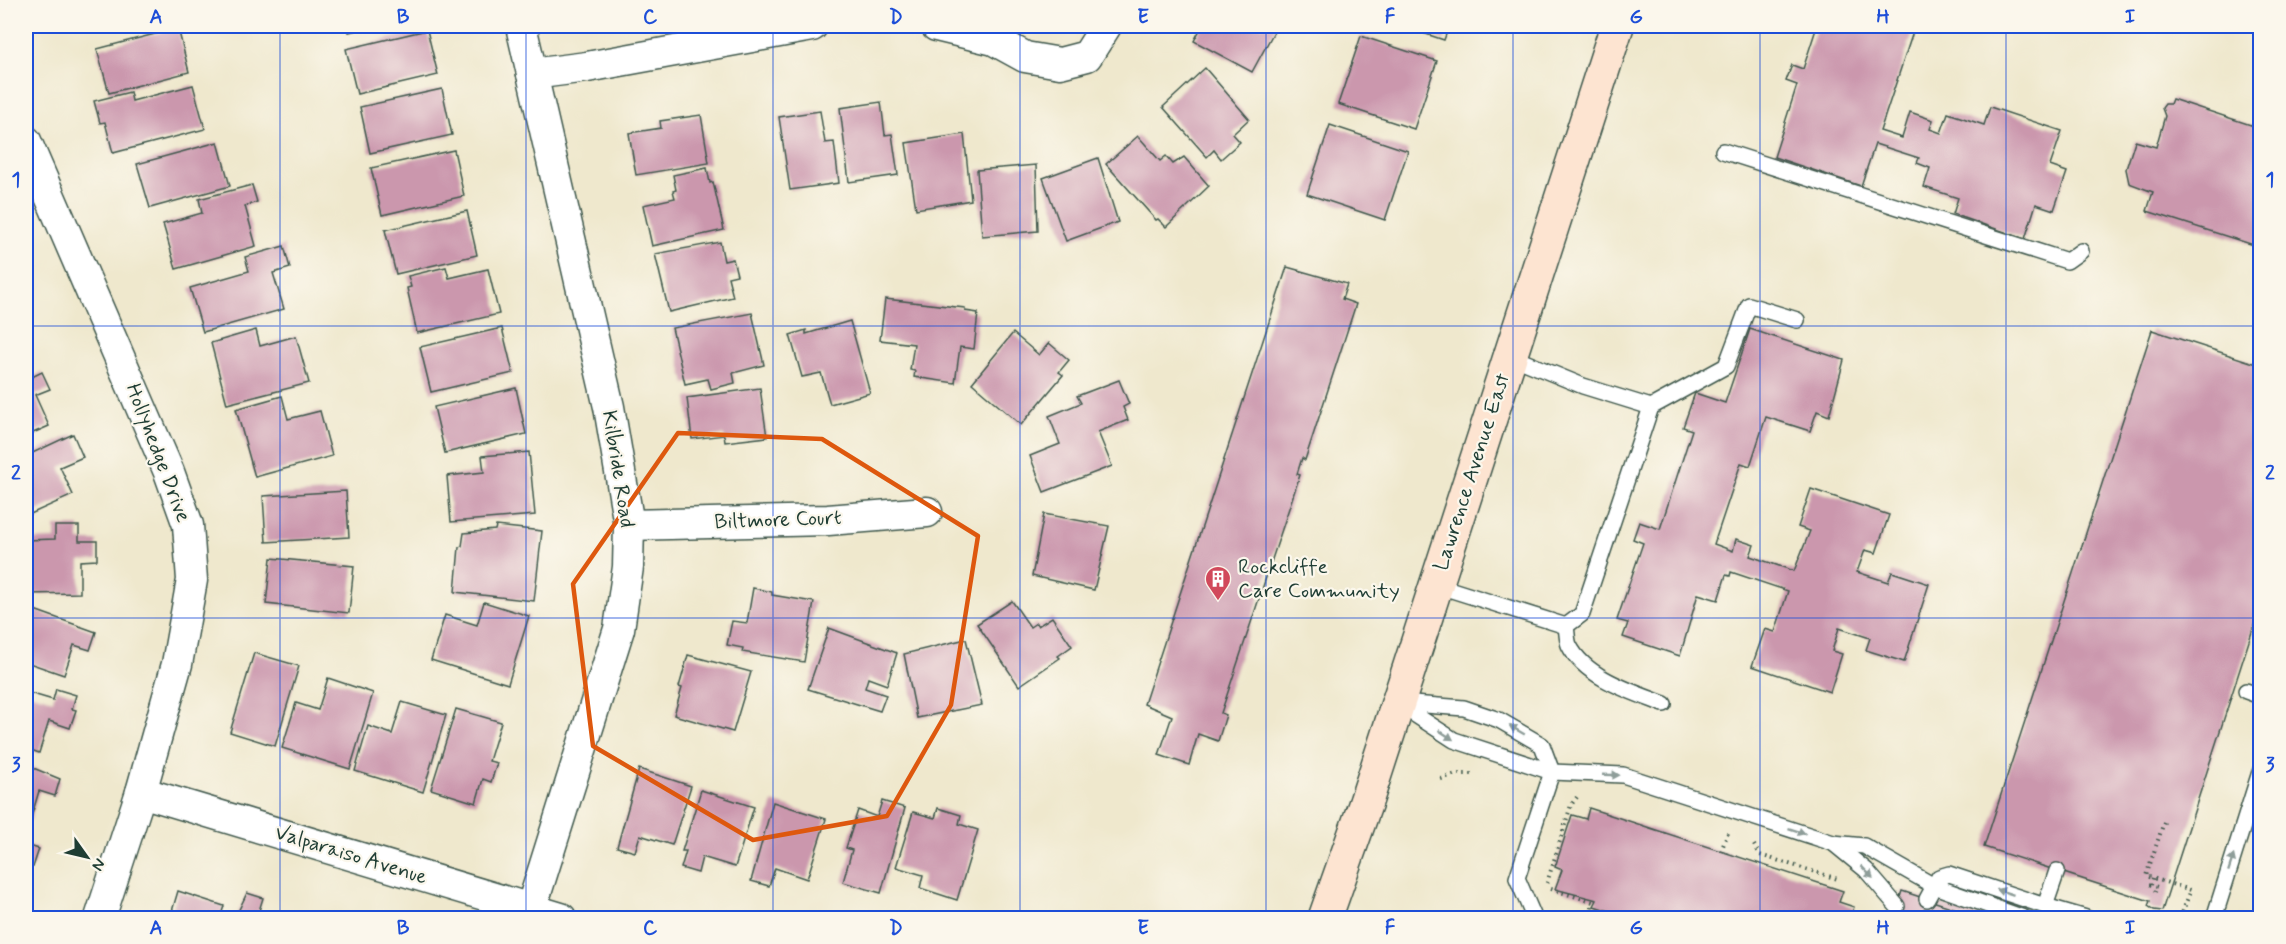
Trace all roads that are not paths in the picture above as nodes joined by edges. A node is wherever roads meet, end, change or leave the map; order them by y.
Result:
1 (521, 26) edge
2 (812, 26) edge
3 (936, 26) edge
4 (1106, 26) edge
5 (1617, 26) edge
6 (532, 74) junction
7 (26, 141) edge
8 (1722, 151) dead end
9 (2081, 251) dead end
10 (1797, 320) dead end
11 (1510, 356) junction
12 (1651, 407) junction
13 (927, 512) dead end
14 (629, 525) junction
15 (1436, 585) junction
16 (1566, 626) junction
17 (1397, 703) junction
18 (1664, 704) dead end
19 (1552, 772) junction
20 (2260, 772) edge
21 (141, 792) junction
22 (1833, 843) junction
23 (2057, 871) dead end
24 (1930, 893) junction
25 (1897, 906) dead end
26 (2046, 906) junction
27 (531, 909) junction
28 (100, 918) edge
29 (561, 918) edge
30 (1325, 918) edge
31 (1532, 918) edge
32 (2024, 918) edge
33 (2086, 918) edge
34 (2214, 918) edge

1 - 6 street, Kilbride Road
2 - 6 street
3 - 4 street
5 - 11 main road, Lawrence Avenue East
6 - 14 street, Kilbride Road
7 - 21 street, Hollyhedge Drive
8 - 9 lane
10 - 12 lane
11 - 12 lane
11 - 15 main road, Lawrence Avenue East
12 - 16 lane
13 - 14 street, Biltmore Court
14 - 27 street, Kilbride Road
15 - 16 lane
15 - 17 main road, Lawrence Avenue East
16 - 18 lane
17 -> 19 lane
19 -> 17 lane
17 - 30 main road, Lawrence Avenue East
19 -> 22 lane
19 - 31 lane
34 -> 20 lane
21 - 27 street, Valparaiso Avenue
21 - 28 street, Hollyhedge Drive
22 - 24 lane
22 -> 25 lane
23 - 26 lane
26 -> 24 lane
24 - 32 lane
26 - 33 lane
27 - 29 street, Valparaiso Avenue

